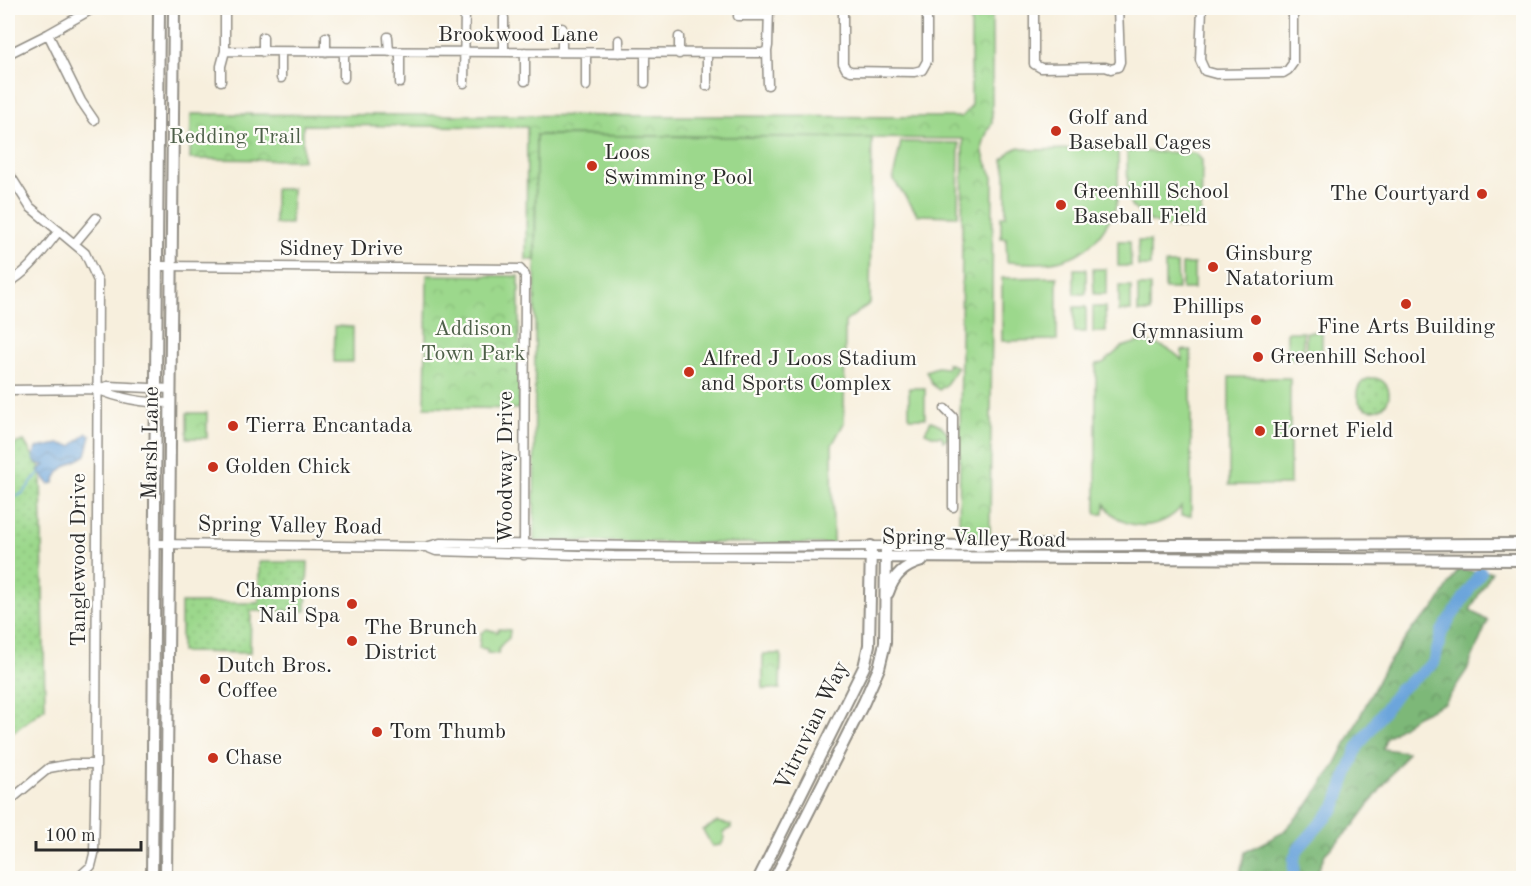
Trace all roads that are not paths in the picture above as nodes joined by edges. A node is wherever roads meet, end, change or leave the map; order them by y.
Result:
1 (94, 8) edge
2 (159, 8) edge
3 (174, 8) edge
4 (225, 8) edge
5 (465, 8) edge
6 (843, 8) edge
7 (927, 8) edge
8 (1034, 8) edge
9 (1118, 8) edge
10 (1202, 8) edge
11 (1293, 8) edge
12 (769, 12) edge
13 (738, 16) dead end
14 (504, 18) dead end
15 (562, 28) dead end
16 (48, 34) junction
17 (263, 37) dead end
18 (326, 37) dead end
19 (388, 37) dead end
20 (679, 37) dead end
21 (619, 40) dead end
22 (225, 51) junction
23 (767, 51) junction
24 (263, 52) junction
25 (281, 52) junction
26 (326, 52) junction
27 (344, 52) junction
28 (388, 52) junction
29 (400, 52) junction
30 (465, 52) junction
31 (504, 52) junction
32 (525, 52) junction
33 (562, 52) junction
34 (586, 53) junction
35 (619, 53) junction
36 (645, 53) junction
37 (8, 54) edge
38 (679, 54) junction
39 (706, 54) junction
40 (281, 78) dead end
41 (344, 78) dead end
42 (221, 81) dead end
43 (525, 81) dead end
44 (400, 83) dead end
45 (464, 83) dead end
46 (645, 83) dead end
47 (768, 85) dead end
48 (586, 86) dead end
49 (707, 86) dead end
50 (94, 120) dead end
51 (8, 172) edge
52 (96, 218) dead end
53 (59, 231) junction
54 (75, 243) junction
55 (158, 266) junction
56 (172, 266) junction
57 (524, 272) joint
58 (8, 283) edge
59 (156, 388) junction
60 (96, 389) junction
61 (171, 389) junction
62 (8, 390) edge
63 (156, 403) junction
64 (171, 403) junction
65 (945, 409) dead end
66 (953, 507) dead end
67 (155, 544) junction
68 (169, 544) junction
69 (524, 544) junction
70 (1524, 544) edge
71 (1005, 546) junction
72 (425, 547) junction
73 (871, 552) junction
74 (886, 552) junction
75 (524, 555) junction
76 (934, 557) junction
77 (1005, 559) junction
78 (1524, 560) edge
79 (886, 599) junction
80 (864, 667) junction
81 (864, 702) junction
82 (153, 717) junction
83 (167, 717) junction
84 (96, 764) junction
85 (812, 771) junction
86 (825, 778) junction
87 (8, 802) edge
88 (78, 879) edge
89 (152, 879) edge
90 (166, 879) edge
91 (759, 879) edge
92 (775, 879) edge

1 - 16 street
2 - 55 main road, Marsh Lane
3 - 56 main road, Marsh Lane
4 - 22 street
5 - 30 street
6 - 7 street
8 - 9 street
10 - 11 street
12 - 13 street
12 - 23 street
14 - 31 street
15 - 33 street
16 - 37 street
16 - 50 street
17 - 24 street
18 - 26 street
19 - 28 street
20 - 38 street
21 - 35 street
22 - 24 street, Brookwood Lane
22 - 42 street
23 - 39 street, Brookwood Lane
23 - 47 street
24 - 25 street, Brookwood Lane
25 - 26 street, Brookwood Lane
25 - 40 street
26 - 27 street, Brookwood Lane
27 - 28 street, Brookwood Lane
27 - 41 street
28 - 29 street, Brookwood Lane
29 - 30 street, Brookwood Lane
29 - 44 street
30 - 31 street, Brookwood Lane
30 - 45 street
31 - 32 street, Brookwood Lane
32 - 33 street, Brookwood Lane
32 - 43 street
33 - 34 street, Brookwood Lane
34 - 35 street, Brookwood Lane
34 - 48 street
35 - 36 street, Brookwood Lane
36 - 38 street, Brookwood Lane
36 - 46 street
38 - 39 street, Brookwood Lane
39 - 49 street
51 - 53 street, Tanglewood Drive
52 - 54 street
53 - 54 street, Tanglewood Drive
53 - 58 street
54 - 60 street, Tanglewood Drive
55 - 56 street, Sidney Drive
55 - 59 main road, Marsh Lane
56 - 57 street, Sidney Drive
56 - 61 main road, Marsh Lane
57 - 69 street, Woodway Drive
59 - 60 street
59 - 61 street
59 - 63 main road, Marsh Lane
60 - 62 street
60 - 63 street
60 - 84 street, Tanglewood Drive
61 - 64 main road, Marsh Lane
63 - 64 street
63 - 67 main road, Marsh Lane
64 - 68 main road, Marsh Lane
65 - 66 street
67 - 68 street, Spring Valley Road
67 - 82 main road, Marsh Lane
68 - 72 street, Spring Valley Road
68 - 83 main road, Marsh Lane
69 - 72 street, Spring Valley Road
69 - 73 street, Spring Valley Road
69 - 75 street, Woodway Drive
70 - 71 main road, Spring Valley Road
71 - 74 main road, Spring Valley Road
71 - 77 main road
72 - 75 street, Spring Valley Road
73 - 74 street, Spring Valley Road
73 - 75 street, Spring Valley Road
73 - 80 main road, Vitruvian Way
74 - 76 main road, Spring Valley Road
74 - 79 main road, Vitruvian Way
76 - 77 main road, Spring Valley Road
76 - 79 main road
77 - 78 main road, Spring Valley Road
79 - 81 main road, Vitruvian Way
80 - 81 main road
80 - 85 main road, Vitruvian Way
81 - 86 main road, Vitruvian Way
82 - 83 main road
82 - 89 main road, Marsh Lane
83 - 90 main road, Marsh Lane
84 - 87 street
84 - 88 street, Tanglewood Drive
85 - 86 main road
85 - 91 main road, Vitruvian Way
86 - 92 main road, Vitruvian Way

